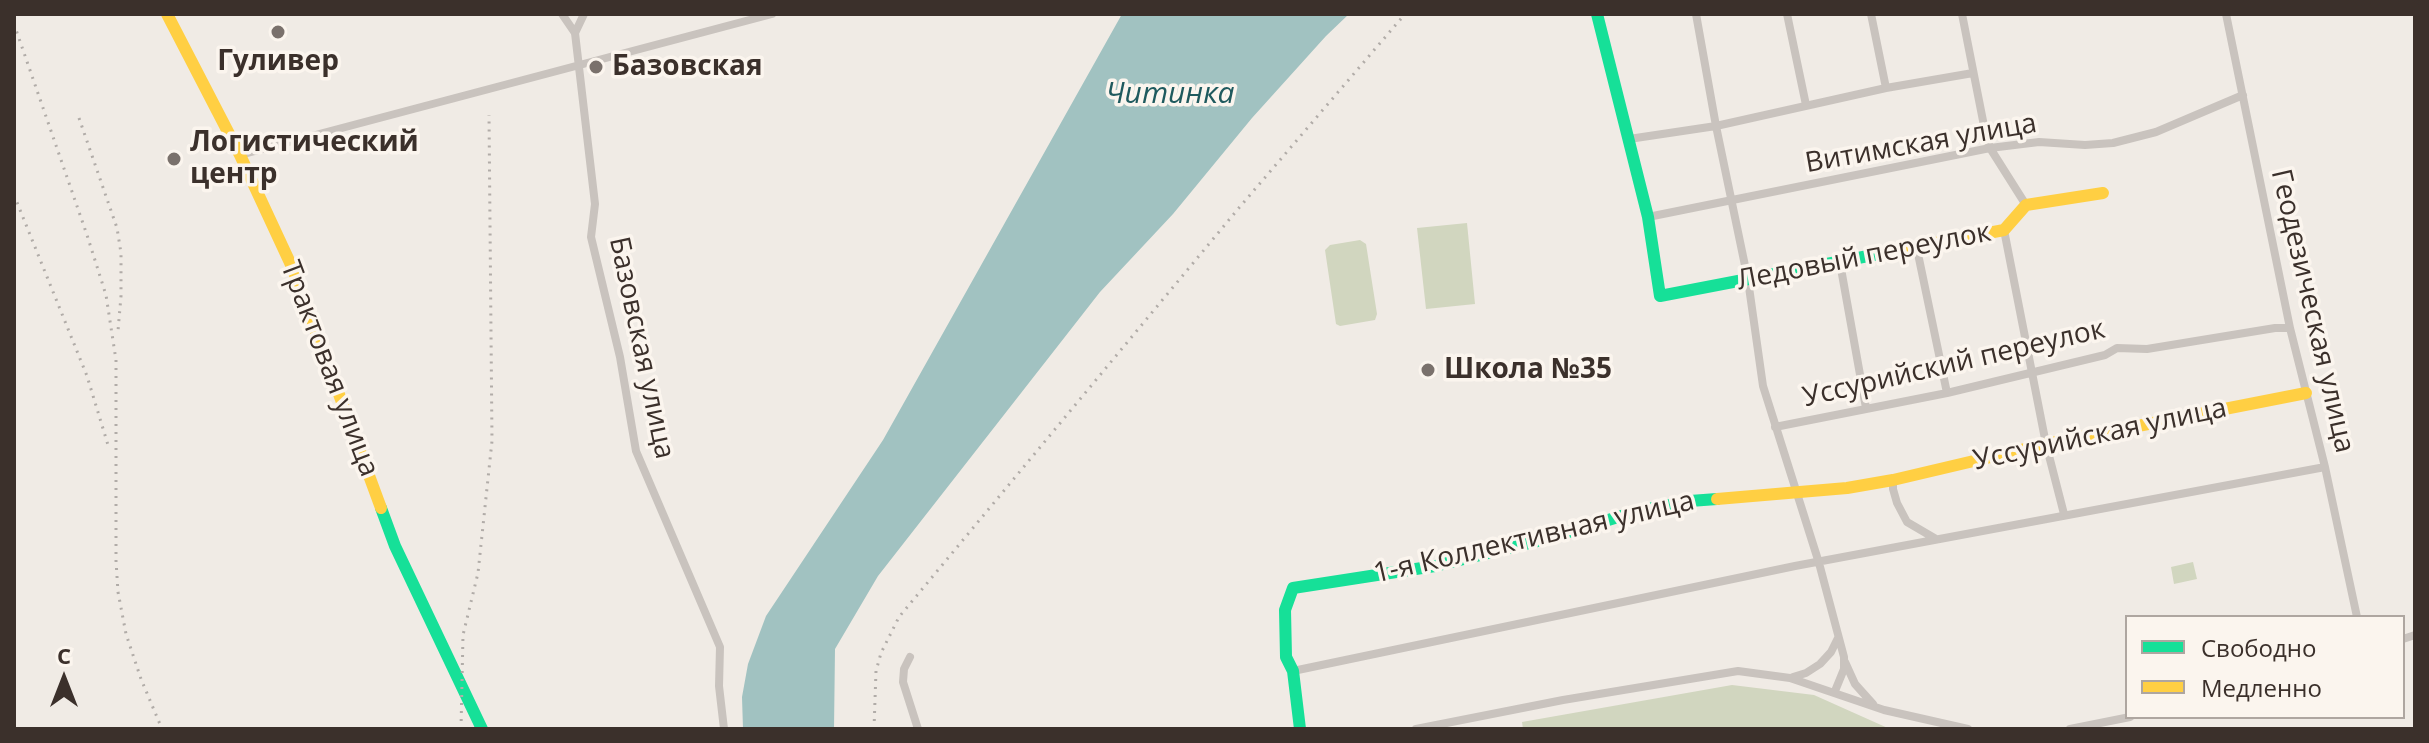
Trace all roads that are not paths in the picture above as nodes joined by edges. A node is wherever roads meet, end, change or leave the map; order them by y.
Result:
1 (167, 14) edge
2 (562, 14) edge
3 (584, 14) edge
4 (772, 14) edge
5 (1597, 14) edge
6 (1696, 14) edge
7 (1787, 14) edge
8 (1871, 14) edge
9 (1962, 14) edge
10 (2226, 14) edge
11 (575, 33) junction
12 (579, 65) junction
13 (1973, 73) junction
14 (1886, 88) junction
15 (2243, 95) junction
16 (1806, 105) junction
17 (1716, 126) junction
18 (1629, 139) junction
19 (1990, 148) junction
20 (240, 155) junction
21 (2103, 193) dead end
22 (1731, 201) junction
23 (2026, 205) junction
24 (1648, 217) junction
25 (2004, 230) junction
26 (1917, 249) junction
27 (1840, 263) junction
28 (1748, 280) junction
29 (2290, 328) junction
30 (2032, 373) junction
31 (1947, 393) junction
32 (2306, 393) junction
33 (1866, 408) junction
34 (1775, 427) junction
35 (2046, 444) junction
36 (2325, 467) junction
37 (1893, 480) junction
38 (1796, 490) junction
39 (2064, 514) junction
40 (1937, 540) junction
41 (1819, 563) junction
42 (2357, 615) edge
43 (1839, 637) junction
44 (910, 657) dead end
45 (1844, 657) junction
46 (1293, 671) junction
47 (1790, 678) junction
48 (1835, 691) junction
49 (1876, 707) junction
50 (2125, 718) edge
51 (482, 729) edge
52 (724, 729) edge
53 (918, 729) edge
54 (1300, 729) edge
55 (1416, 729) edge
56 (1968, 729) edge
57 (2070, 729) edge

1 - 20 street, Трактовая улица
2 - 11 street, Базовская улица
3 - 11 street
4 - 12 street
5 - 18 street
6 - 17 street, Уссурийский переулок
7 - 16 street
8 - 14 street
9 - 13 street
10 - 15 street, Геодезическая улица
11 - 12 street, Базовская улица
12 - 20 street
12 - 52 street, Базовская улица
13 - 14 street
13 - 19 street
14 - 16 street
15 - 19 street, Витимская улица
15 - 29 street, Геодезическая улица
16 - 17 street
17 - 18 street
17 - 22 street, Уссурийский переулок
18 - 24 street
19 - 22 street, Витимская улица
19 - 23 street
20 - 51 street, Трактовая улица
21 - 23 street, Ледовый переулок
22 - 24 street, Витимская улица
22 - 28 street, Уссурийский переулок
23 - 25 street, Ледовый переулок
24 - 28 street, Ледовый переулок
25 - 26 street, Ледовый переулок
25 - 30 street
26 - 27 street, Ледовый переулок
26 - 31 street
27 - 28 street, Ледовый переулок
27 - 33 street
28 - 34 street, Уссурийский переулок
29 - 30 street, Уссурийский переулок
29 - 32 street, Геодезическая улица
30 - 31 street, Уссурийский переулок
30 - 35 street
31 - 33 street, Уссурийский переулок
32 - 35 street, Уссурийская улица
32 - 36 street, Геодезическая улица
33 - 34 street, Уссурийский переулок
34 - 38 street
35 - 37 street, Уссурийская улица
35 - 39 street
36 - 39 street
36 - 42 street, Геодезическая улица
37 - 38 street, Уссурийская улица
37 - 40 street
38 - 41 street
38 - 46 street, 1-я Коллективная улица
39 - 40 street
40 - 41 street
41 - 43 street
41 - 46 street
43 - 45 street
43 - 47 street
44 - 53 street
45 - 48 street
45 - 49 street
46 - 54 street
47 - 48 street
47 - 55 street
48 - 49 street
49 - 56 street
50 - 57 street

